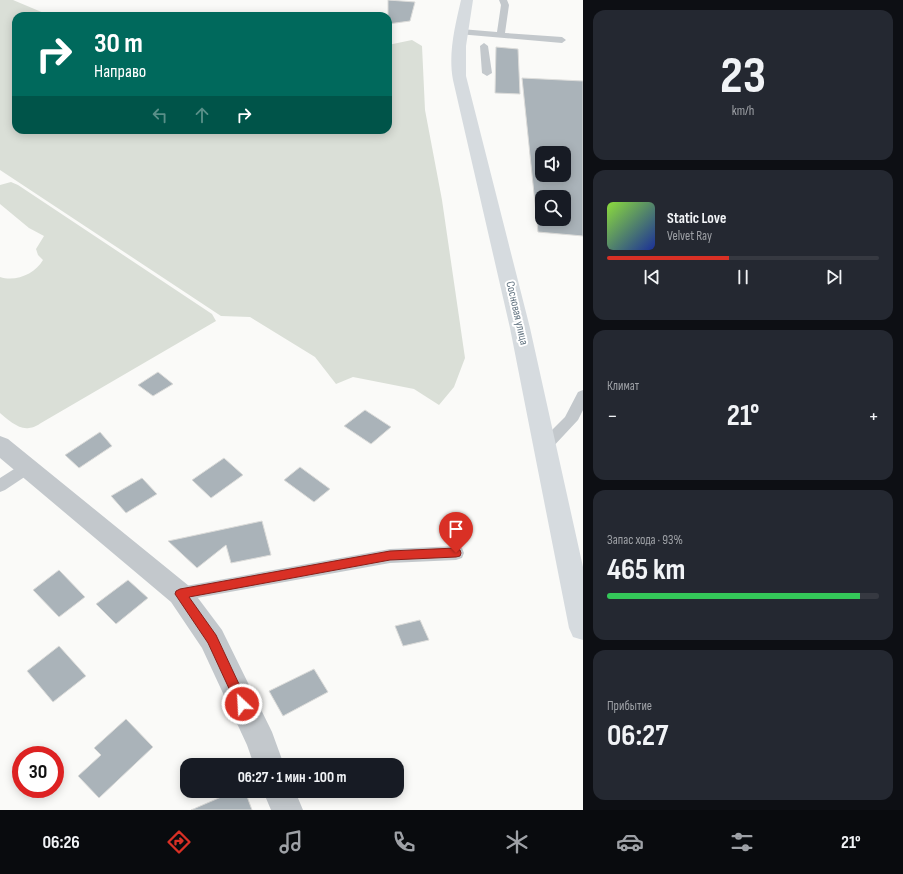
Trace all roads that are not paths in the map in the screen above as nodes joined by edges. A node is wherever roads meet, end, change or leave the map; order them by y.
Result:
1 (467, 0) edge
2 (503, 0) edge
3 (461, 32) junction
4 (501, 35) junction
5 (562, 40) dead end
6 (484, 46) dead end
7 (487, 73) dead end
8 (583, 395) edge
9 (0, 445) edge
10 (545, 446) junction
11 (27, 468) junction
12 (0, 486) edge
13 (456, 553) dead end
14 (180, 594) junction
15 (583, 628) edge
16 (267, 758) edge
17 (282, 798) edge
18 (286, 810) edge

1 - 3 street, Сосновая улица
2 - 4 lane
3 - 4 lane
3 - 10 street, Сосновая улица
4 - 5 lane
6 - 7 lane
8 - 10 lane
9 - 11 street
10 - 15 street, Сосновая улица
11 - 12 lane
11 - 14 street
13 - 14 lane
14 - 16 street
17 - 18 street

